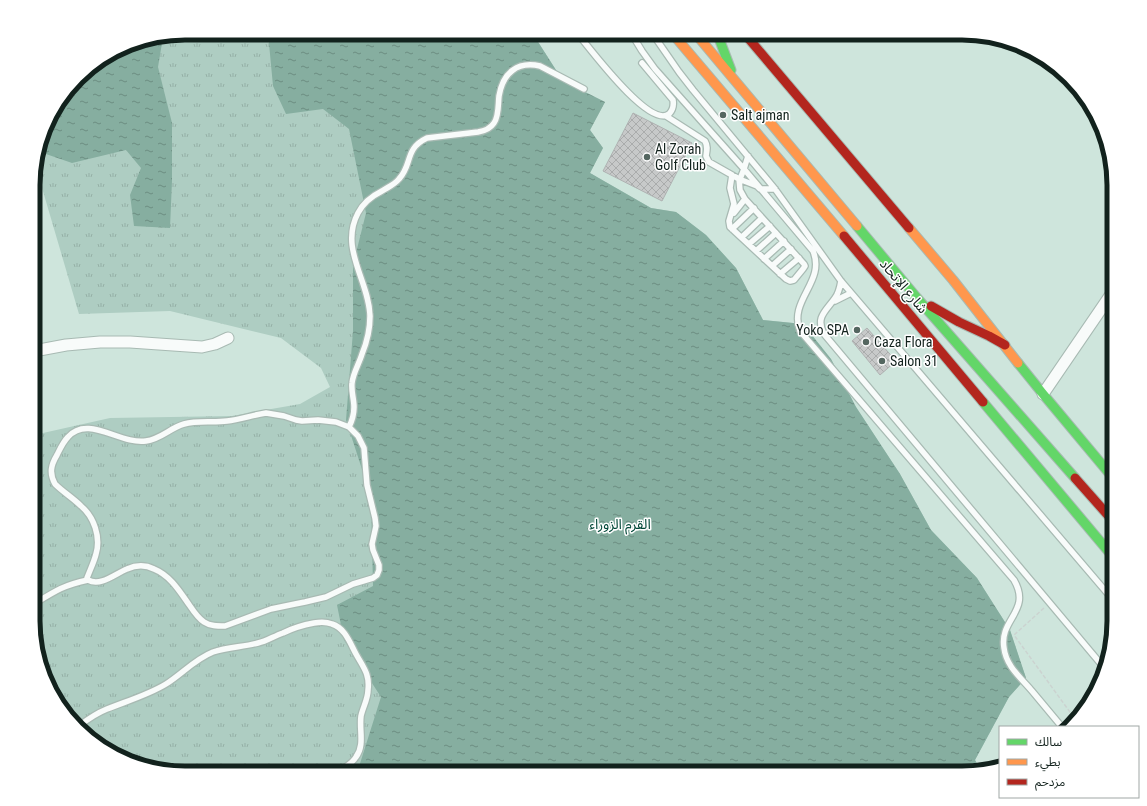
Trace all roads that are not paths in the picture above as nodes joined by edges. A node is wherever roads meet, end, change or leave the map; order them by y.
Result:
1 (583, 40) edge
2 (635, 40) edge
3 (657, 40) edge
4 (678, 40) edge
5 (702, 40) edge
6 (720, 40) edge
7 (750, 40) edge
8 (642, 63) dead end
9 (736, 82) junction
10 (584, 89) dead end
11 (666, 116) junction
12 (748, 156) junction
13 (744, 169) junction
14 (732, 175) junction
15 (739, 179) junction
16 (760, 189) junction
17 (775, 189) junction
18 (745, 199) junction
19 (754, 208) junction
20 (729, 218) junction
21 (762, 218) junction
22 (770, 226) junction
23 (732, 229) junction
24 (776, 233) junction
25 (742, 237) junction
26 (784, 241) junction
27 (749, 244) junction
28 (791, 249) junction
29 (756, 251) junction
30 (799, 258) junction
31 (764, 259) junction
32 (772, 266) junction
33 (780, 274) junction
34 (841, 281) junction
35 (852, 293) junction
36 (917, 298) junction
37 (1107, 300) edge
38 (830, 305) junction
39 (228, 338) dead end
40 (1005, 345) junction
41 (40, 350) edge
42 (1043, 394) junction
43 (349, 427) junction
44 (1107, 471) edge
45 (1107, 514) edge
46 (1107, 550) edge
47 (88, 580) junction
48 (1107, 593) edge
49 (40, 600) edge
50 (1100, 663) edge
51 (83, 723) edge
52 (1061, 726) edge
53 (347, 766) edge

1 - 11 lane
2 - 13 lane
3 - 12 lane
4 - 46 main road, شارع الإتحاد
5 - 9 main road, شارع الإتحاد
6 - 9 main road
7 - 40 main road
8 - 11 lane
9 - 36 main road, شارع الإتحاد
10 - 43 lane
11 - 14 lane
12 - 13 lane
12 - 17 lane
13 - 15 lane
13 - 16 lane
14 - 15 lane
14 - 20 lane
15 - 16 lane
15 - 18 lane
16 - 17 lane
16 - 52 lane
17 - 34 lane
18 - 19 lane
18 - 20 lane
19 - 21 lane
19 - 23 lane
20 - 23 lane
21 - 22 lane
21 - 25 lane
22 - 24 lane
22 - 27 lane
23 - 25 lane
24 - 26 lane
24 - 29 lane
25 - 27 lane
26 - 28 lane
26 - 31 lane
27 - 29 lane
28 - 30 lane
28 - 32 lane
29 - 31 lane
30 - 33 lane
30 - 33 lane
31 - 32 lane
32 - 33 lane
34 - 35 lane
34 - 38 lane
35 - 38 lane
35 - 48 lane
36 - 40 main road
36 - 45 main road, شارع الإتحاد
37 - 42 street
38 - 50 lane
39 - 41 street
40 - 42 main road
42 - 44 main road
43 - 47 lane
43 - 47 lane
47 - 49 lane
51 - 53 lane

